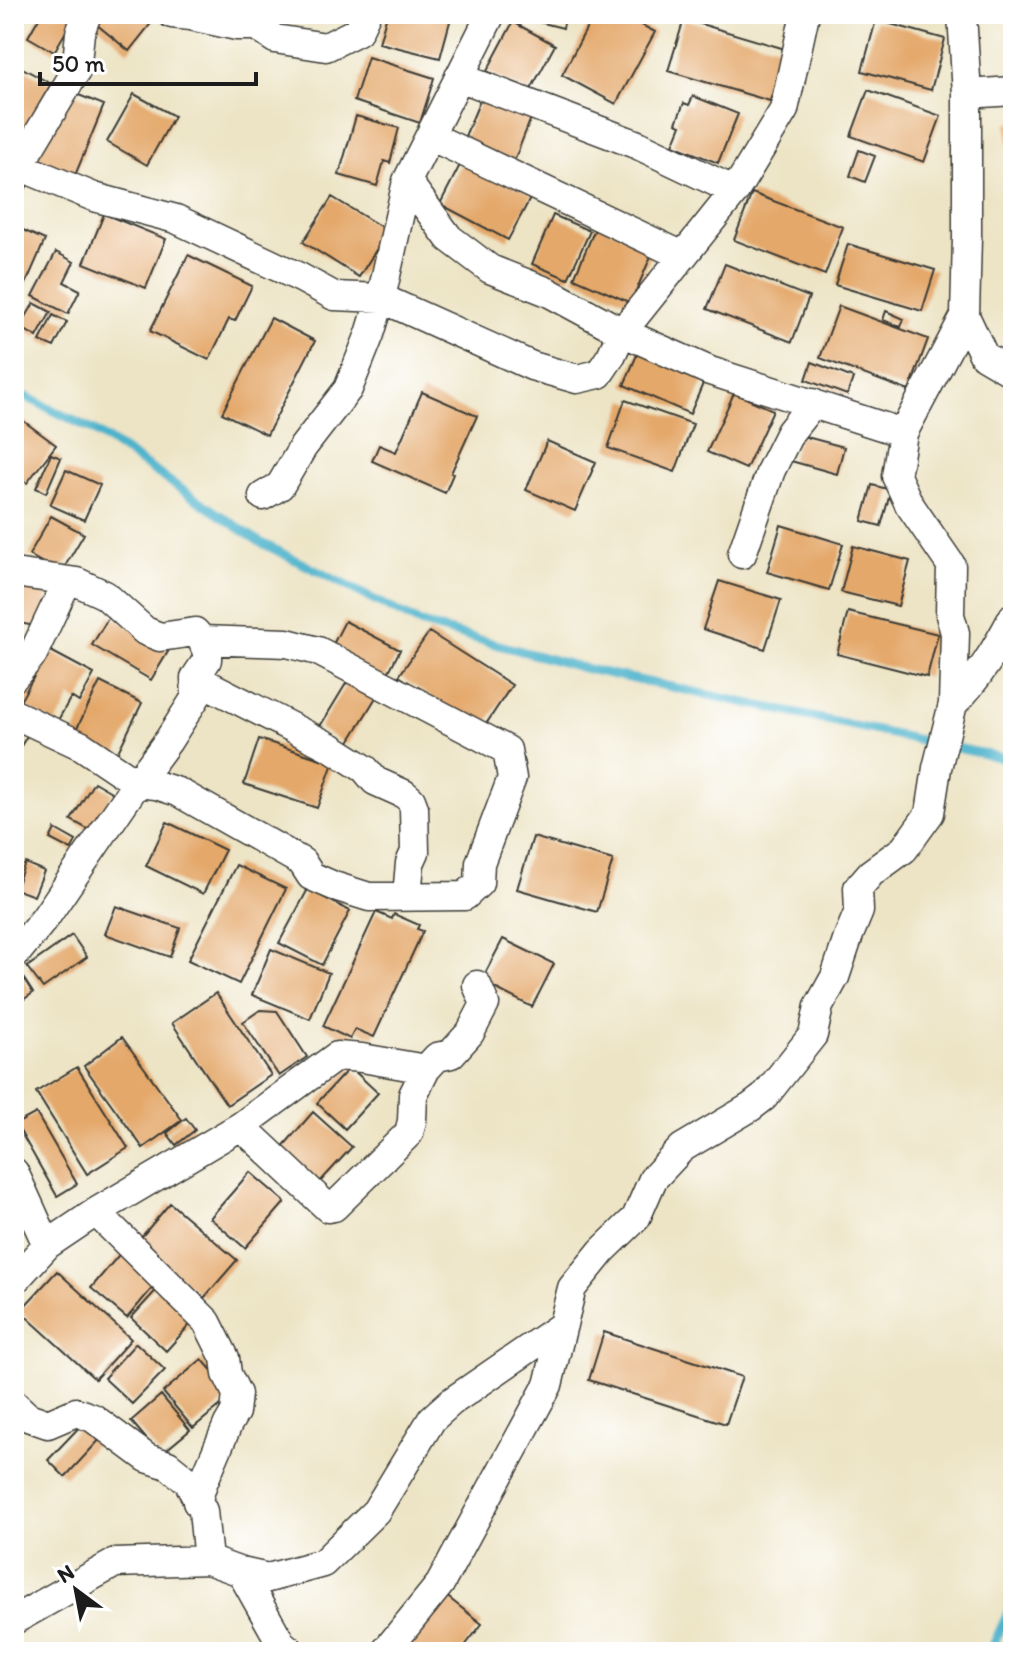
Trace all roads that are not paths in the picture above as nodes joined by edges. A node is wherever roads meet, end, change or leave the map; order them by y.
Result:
1 (87, 14) edge
2 (172, 14) edge
3 (366, 14) edge
4 (491, 14) edge
5 (805, 14) edge
6 (962, 14) edge
7 (459, 77) junction
8 (1013, 91) edge
9 (967, 94) junction
10 (430, 136) junction
11 (16, 165) edge
12 (407, 181) junction
13 (735, 191) junction
14 (683, 256) junction
15 (381, 298) junction
16 (965, 316) junction
17 (622, 332) junction
18 (1013, 373) edge
19 (813, 403) junction
20 (903, 433) junction
21 (263, 496) dead end
22 (742, 554) dead end
23 (14, 573) edge
24 (67, 581) junction
25 (1013, 617) edge
26 (202, 640) junction
27 (14, 677) edge
28 (195, 678) junction
29 (953, 704) junction
30 (14, 714) edge
31 (137, 783) junction
32 (407, 896) junction
33 (14, 956) edge
34 (477, 985) dead end
35 (426, 1069) junction
36 (241, 1126) junction
37 (14, 1172) edge
38 (96, 1212) junction
39 (47, 1245) junction
40 (14, 1281) edge
41 (563, 1325) junction
42 (14, 1404) edge
43 (197, 1502) junction
44 (208, 1560) junction
45 (241, 1572) junction
46 (14, 1620) edge
47 (291, 1652) edge
48 (385, 1652) edge

1 - 11 street
2 - 3 street
4 - 7 street
5 - 13 street
6 - 9 street
7 - 10 street
7 - 13 street
8 - 9 street
9 - 16 street
10 - 12 street
10 - 14 street
11 - 15 street
12 - 15 street
12 - 17 street
13 - 14 street
14 - 17 street
15 - 17 street
15 - 21 street
16 - 18 street
16 - 20 street
17 - 19 street
19 - 20 street
19 - 22 street
20 - 29 street
23 - 24 street
24 - 26 street
24 - 27 street
25 - 29 street
26 - 28 street
26 - 32 street
28 - 31 street
28 - 32 street
29 - 41 street
30 - 31 street
31 - 32 street
31 - 33 street
34 - 35 street
35 - 36 street
35 - 36 street
36 - 38 street
37 - 39 street
38 - 39 street
38 - 43 street
39 - 40 street
41 - 45 street
41 - 48 street
42 - 43 street
43 - 44 street
44 - 45 street
44 - 46 street
45 - 47 street

